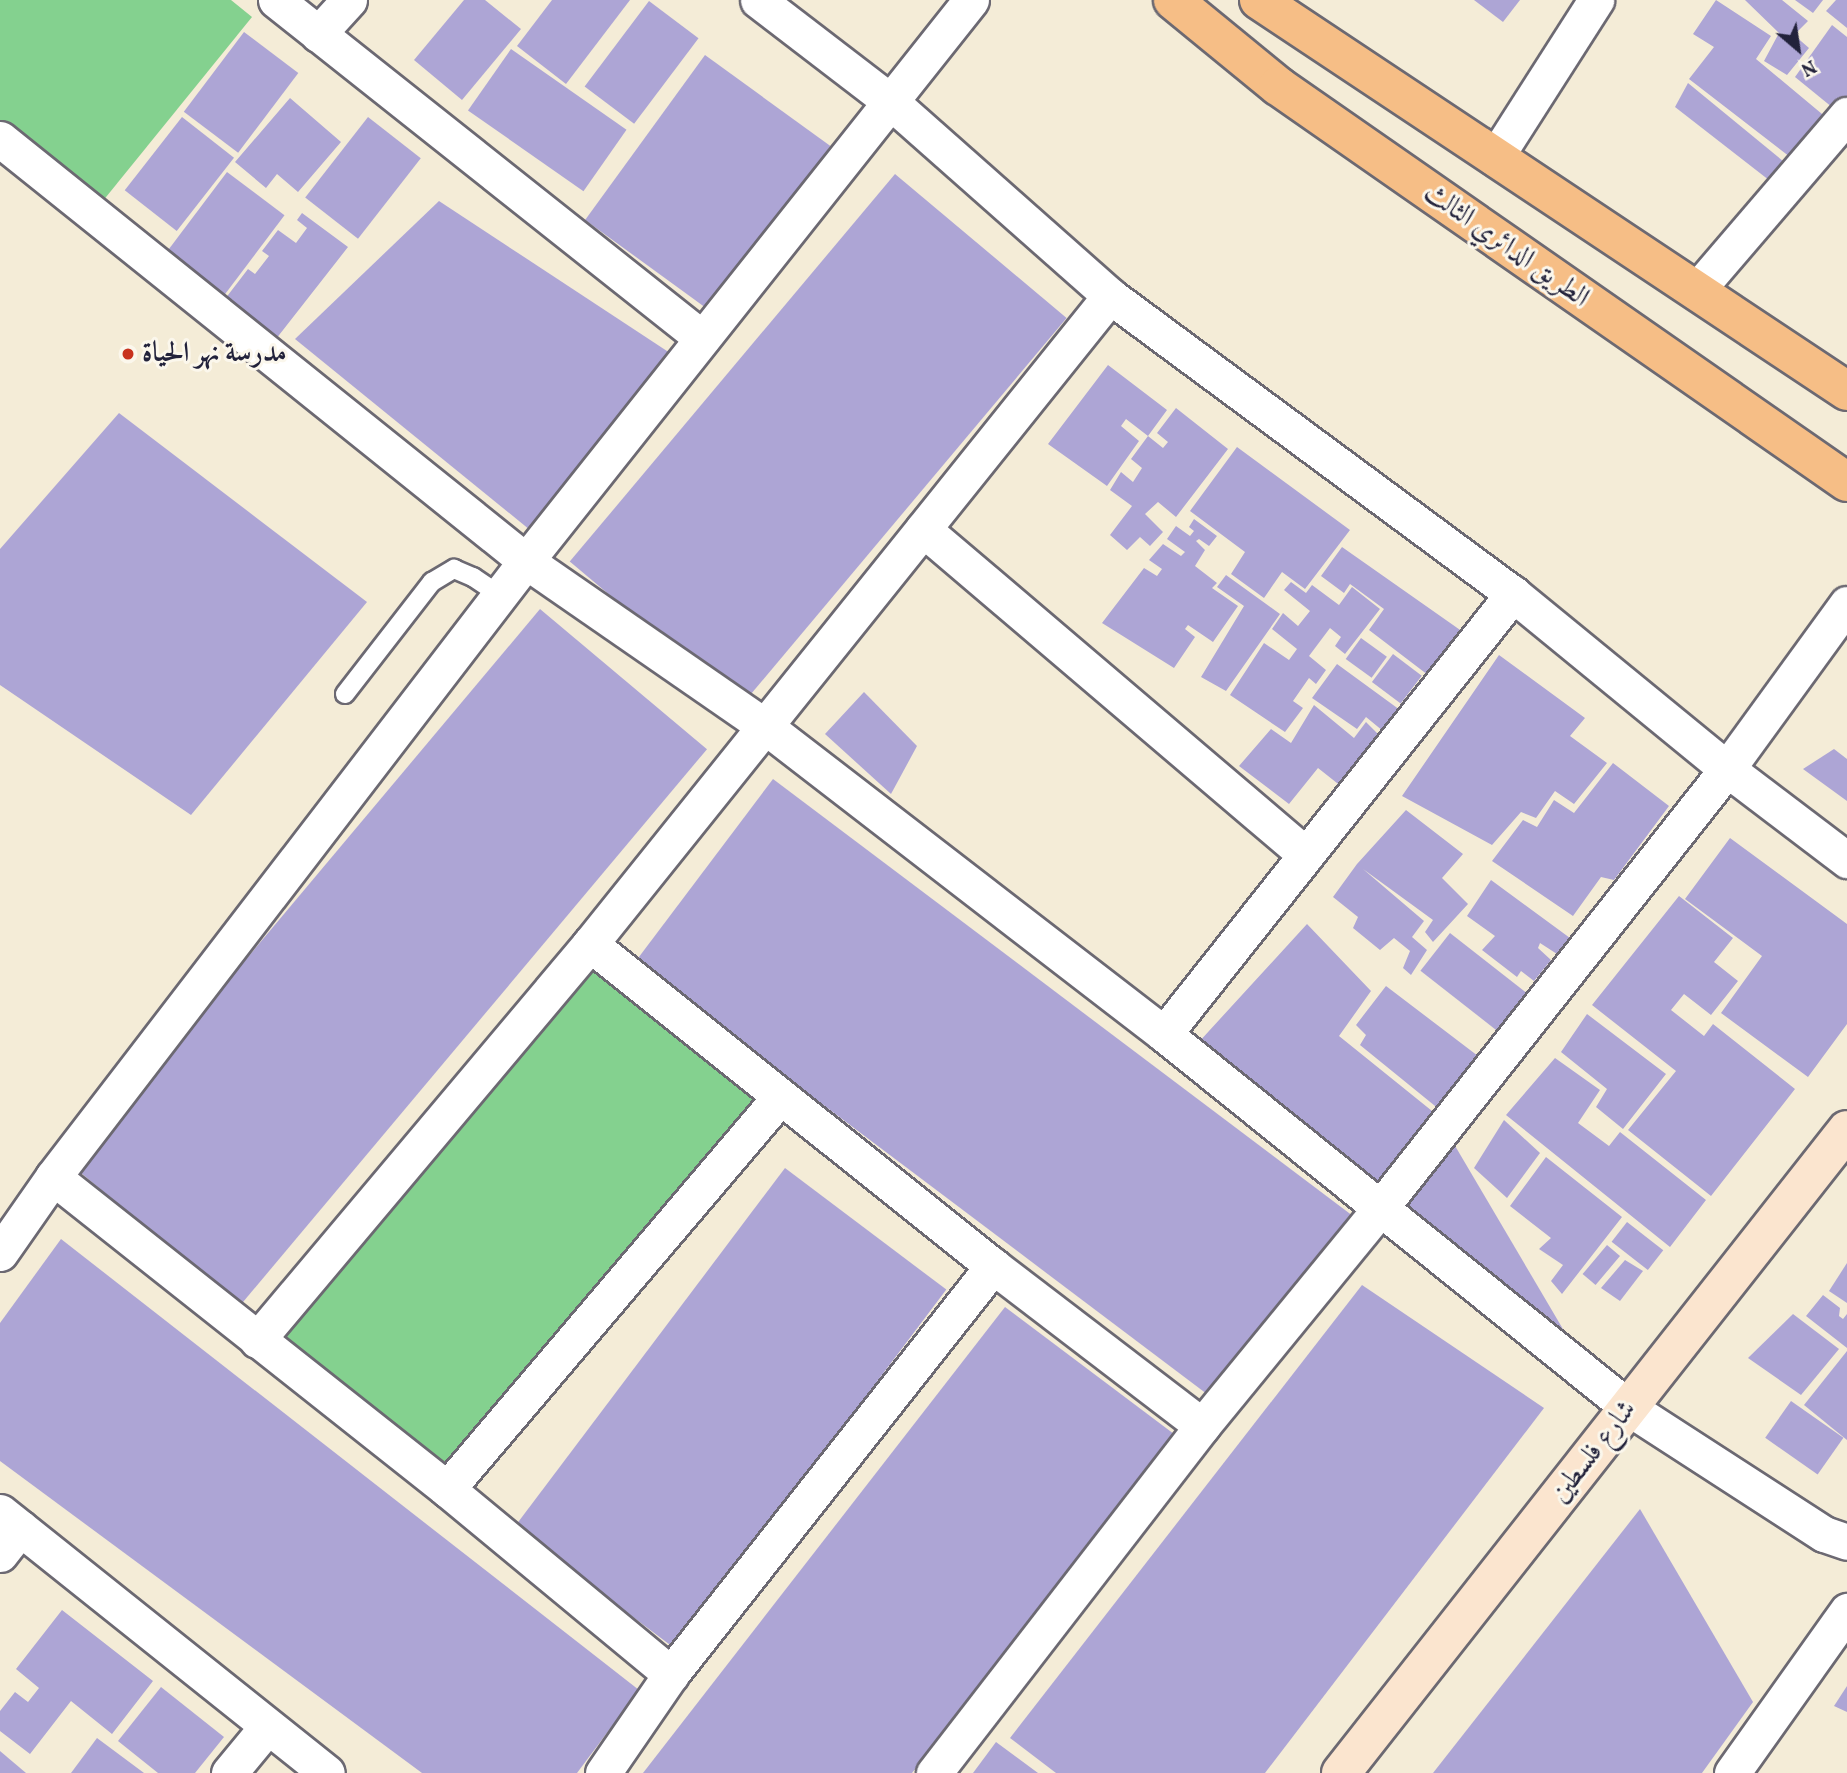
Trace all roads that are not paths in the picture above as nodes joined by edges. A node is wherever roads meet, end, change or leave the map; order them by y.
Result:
1 (276, 0) edge
2 (349, 0) edge
3 (758, 0) edge
4 (971, 0) edge
5 (1173, 0) edge
6 (1259, 0) edge
7 (1595, 0) edge
8 (318, 34) junction
9 (891, 102) junction
10 (1847, 115) edge
11 (0, 139) edge
12 (1495, 158) junction
13 (1696, 291) junction
14 (1110, 296) junction
15 (702, 338) junction
16 (1847, 391) edge
17 (1847, 482) edge
18 (923, 529) junction
19 (526, 561) junction
20 (1513, 594) junction
21 (500, 595) junction
22 (1847, 604) edge
23 (345, 694) dead end
24 (766, 727) junction
25 (1727, 769) junction
26 (1306, 855) junction
27 (1847, 860) edge
28 (590, 944) junction
29 (1164, 1034) junction
30 (780, 1097) junction
31 (1847, 1130) edge
32 (53, 1177) junction
33 (1381, 1207) junction
34 (0, 1253) edge
35 (993, 1266) junction
36 (257, 1340) junction
37 (1629, 1408) junction
38 (1202, 1426) junction
39 (447, 1489) junction
40 (7, 1531) edge
41 (1847, 1542) edge
42 (1847, 1611) edge
43 (671, 1674) junction
44 (267, 1727) junction
45 (229, 1773) edge
46 (327, 1773) edge
47 (603, 1773) edge
48 (934, 1773) edge
49 (1341, 1773) edge
50 (1732, 1773) edge

1 - 8 street
2 - 8 street
3 - 9 street
4 - 9 street
5 - 17 highway, الطريق الدائري الثالث
6 - 12 highway
7 - 12 street
8 - 15 street
9 - 14 street
9 - 15 street
10 - 13 street
11 - 19 street
12 - 13 highway
13 - 16 highway
14 - 18 street
14 - 20 street
15 - 19 street
18 - 24 street
18 - 26 street
19 - 21 street
19 - 24 street
20 - 25 street
20 - 26 street
21 - 23 lane
21 - 32 street
22 - 25 street
24 - 28 street
24 - 29 street
25 - 27 street
25 - 33 street
26 - 29 street
28 - 30 street
28 - 36 street
29 - 33 street
30 - 35 street
30 - 39 street
31 - 37 street, شارع فلسطين
32 - 34 street
32 - 36 street
33 - 37 street
33 - 38 street
35 - 38 street
35 - 43 street
36 - 39 street
37 - 41 street
37 - 49 street, شارع فلسطين
38 - 48 street
39 - 43 street
40 - 44 street
42 - 50 street
43 - 47 street
44 - 45 street
44 - 46 street

